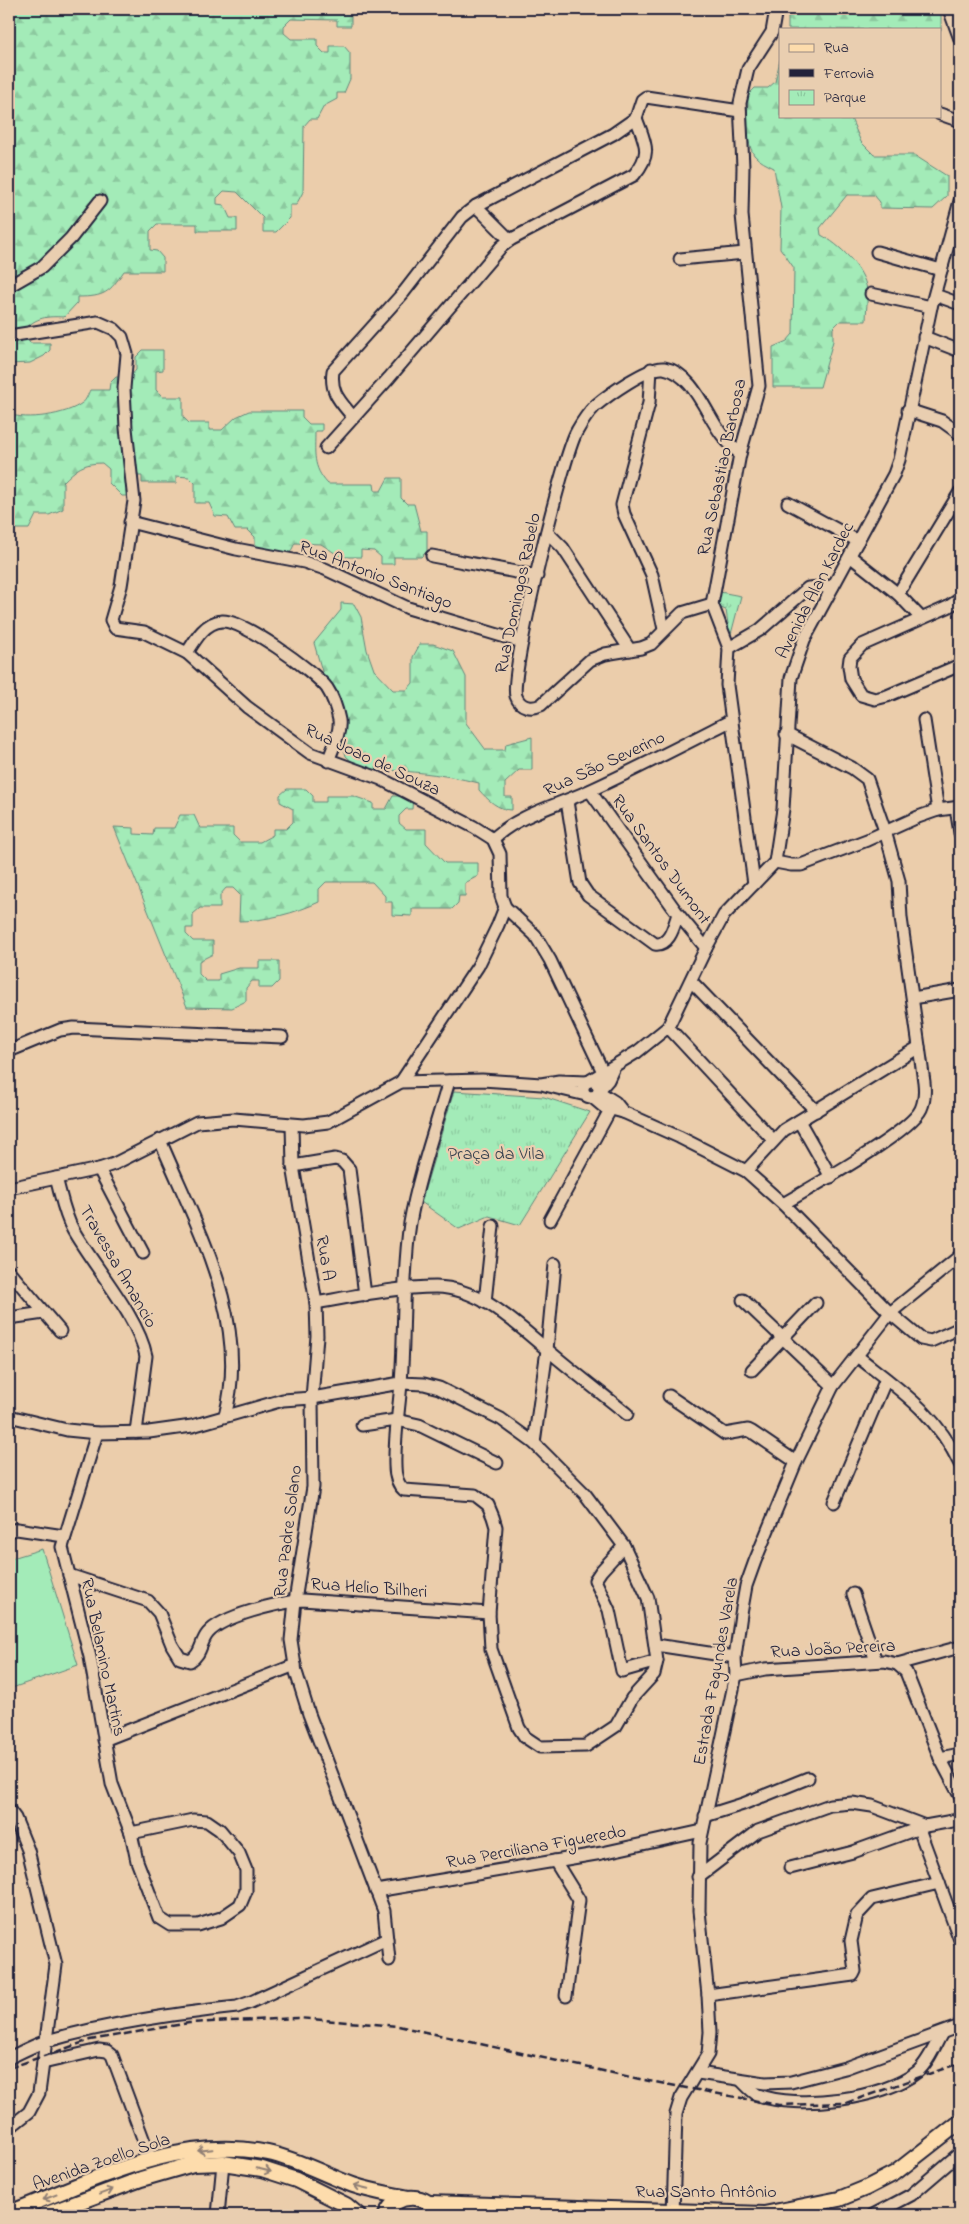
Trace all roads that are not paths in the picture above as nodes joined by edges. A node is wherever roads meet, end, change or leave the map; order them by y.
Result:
1 (776, 9) edge
2 (949, 9) edge
3 (960, 39) edge
4 (740, 111) junction
5 (942, 115) edge
6 (636, 118) junction
7 (960, 120) edge
8 (100, 201) dead end
9 (960, 201) edge
10 (476, 206) junction
11 (957, 222) edge
12 (510, 240) junction
13 (878, 252) dead end
14 (745, 253) junction
15 (680, 259) dead end
16 (941, 270) junction
17 (9, 286) edge
18 (871, 294) dead end
19 (935, 295) junction
20 (960, 304) edge
21 (931, 307) junction
22 (9, 336) edge
23 (924, 337) junction
24 (960, 351) edge
25 (655, 369) junction
26 (908, 410) junction
27 (353, 417) junction
28 (960, 434) edge
29 (326, 448) dead end
30 (740, 454) junction
31 (960, 492) edge
32 (788, 503) dead end
33 (130, 522) junction
34 (547, 532) junction
35 (858, 542) junction
36 (432, 556) dead end
37 (850, 556) junction
38 (537, 576) junction
39 (833, 586) junction
40 (898, 594) junction
41 (960, 599) edge
42 (712, 604) junction
43 (921, 618) junction
44 (664, 629) junction
45 (522, 642) junction
46 (728, 648) junction
47 (630, 650) junction
48 (186, 653) junction
49 (960, 665) edge
50 (732, 720) junction
51 (924, 720) dead end
52 (786, 734) junction
53 (328, 761) junction
54 (590, 791) junction
55 (568, 801) junction
56 (958, 808) edge
57 (938, 810) junction
58 (885, 831) junction
59 (960, 833) edge
60 (493, 839) junction
61 (775, 862) junction
62 (754, 884) junction
63 (504, 907) junction
64 (678, 914) junction
65 (706, 948) junction
66 (691, 981) junction
67 (960, 990) edge
68 (913, 998) junction
69 (668, 1027) junction
70 (282, 1037) dead end
71 (919, 1047) junction
72 (9, 1051) edge
73 (609, 1069) junction
74 (449, 1081) junction
75 (589, 1081) junction
76 (401, 1082) junction
77 (541, 1084) junction
78 (594, 1093) junction
79 (610, 1110) junction
80 (816, 1111) junction
81 (623, 1112) junction
82 (799, 1121) junction
83 (292, 1125) junction
84 (160, 1140) junction
85 (773, 1140) junction
86 (293, 1166) junction
87 (98, 1170) junction
88 (746, 1171) junction
89 (831, 1177) junction
90 (56, 1178) junction
91 (9, 1188) edge
92 (783, 1204) junction
93 (550, 1220) dead end
94 (492, 1226) dead end
95 (143, 1253) dead end
96 (960, 1256) edge
97 (555, 1264) dead end
98 (9, 1271) edge
99 (404, 1290) junction
100 (365, 1295) junction
101 (743, 1300) dead end
102 (485, 1302) junction
103 (316, 1303) junction
104 (816, 1303) dead end
105 (44, 1313) junction
106 (890, 1313) junction
107 (9, 1318) edge
108 (960, 1328) edge
109 (60, 1331) dead end
110 (784, 1338) junction
111 (547, 1350) junction
112 (857, 1356) junction
113 (752, 1370) dead end
114 (886, 1379) junction
115 (401, 1383) junction
116 (833, 1386) junction
117 (670, 1396) dead end
118 (312, 1398) junction
119 (627, 1414) dead end
120 (9, 1416) edge
121 (225, 1416) junction
122 (397, 1420) junction
123 (362, 1425) dead end
124 (136, 1432) junction
125 (97, 1433) junction
126 (534, 1444) junction
127 (796, 1462) junction
128 (497, 1463) dead end
129 (960, 1464) edge
130 (834, 1502) dead end
131 (9, 1531) edge
132 (64, 1536) junction
133 (624, 1546) junction
134 (69, 1575) junction
135 (853, 1594) dead end
136 (295, 1601) junction
137 (490, 1613) junction
138 (656, 1645) junction
139 (960, 1648) edge
140 (735, 1657) junction
141 (657, 1661) junction
142 (876, 1662) junction
143 (897, 1664) junction
144 (295, 1665) junction
145 (736, 1675) junction
146 (104, 1740) junction
147 (960, 1754) edge
148 (940, 1758) junction
149 (808, 1778) dead end
150 (960, 1796) edge
151 (9, 1810) edge
152 (705, 1816) junction
153 (960, 1817) edge
154 (922, 1828) junction
155 (702, 1831) junction
156 (131, 1833) junction
157 (555, 1861) junction
158 (790, 1868) dead end
159 (698, 1877) junction
160 (939, 1883) junction
161 (376, 1891) junction
162 (387, 1940) junction
163 (960, 1940) edge
164 (389, 1960) dead end
165 (708, 1995) junction
166 (566, 1996) dead end
167 (960, 2026) edge
168 (942, 2033) junction
169 (46, 2041) junction
170 (9, 2058) edge
171 (43, 2063) junction
172 (698, 2074) junction
173 (740, 2080) junction
174 (960, 2122) edge
175 (9, 2128) edge
176 (960, 2153) edge
177 (151, 2160) junction
178 (223, 2163) junction
179 (408, 2198) junction
180 (430, 2203) junction
181 (487, 2203) junction
182 (9, 2213) edge
183 (673, 2214) edge
184 (44, 2215) edge
185 (218, 2215) edge
186 (358, 2215) edge
187 (386, 2215) edge
188 (439, 2215) edge
189 (460, 2215) edge
190 (873, 2215) edge

1 - 4 street, Rua Sebastiao Barbosa
2 - 3 street
4 - 6 street
4 - 14 street, Rua Sebastiao Barbosa
5 - 7 street
6 - 10 street
6 - 12 street
8 - 17 street
9 - 11 street, Avenida Alan Kardec
10 - 12 street
10 - 27 street
11 - 16 street, Avenida Alan Kardec
12 - 27 street
13 - 16 street
14 - 15 street
14 - 30 street, Rua Sebastiao Barbosa
16 - 19 street, Avenida Alan Kardec
18 - 21 street
19 - 20 street
19 - 21 street, Avenida Alan Kardec
21 - 23 street, Avenida Alan Kardec
22 - 33 street
23 - 24 street
23 - 26 street, Avenida Alan Kardec
25 - 30 street
25 - 34 street, Rua Domingos Rabelo
25 - 44 street
26 - 28 street
26 - 35 street, Avenida Alan Kardec
27 - 29 street
30 - 42 street, Rua Sebastiao Barbosa
31 - 40 street
32 - 35 street
33 - 45 street, Rua Antonio Santiago
33 - 48 street, Rua Joao de Souza
34 - 38 street, Rua Domingos Rabelo
34 - 47 street
35 - 37 street, Avenida Alan Kardec
36 - 38 street
37 - 39 street, Avenida Alan Kardec
37 - 40 street
38 - 45 street, Rua Domingos Rabelo
39 - 46 street
39 - 52 street, Avenida Alan Kardec
40 - 43 street
41 - 43 street
42 - 44 street, Rua Domingos Rabelo
42 - 46 street
43 - 49 street
44 - 47 street, Rua Domingos Rabelo
45 - 47 street, Rua Domingos Rabelo
46 - 50 street
48 - 53 street, Rua Joao de Souza
48 - 53 street
50 - 54 street, Rua São Severino
50 - 62 street
51 - 57 street
52 - 58 street
52 - 61 street, Avenida Alan Kardec
53 - 60 street, Rua Joao de Souza
54 - 55 street, Rua São Severino
54 - 64 street, Rua Santos Dumont
55 - 60 street, Rua São Severino
55 - 64 street
56 - 57 street
56 - 59 street
57 - 58 street
58 - 61 street
58 - 68 street
60 - 63 street
61 - 62 street
62 - 65 street
63 - 73 street
63 - 76 street
64 - 65 street, Rua Santos Dumont
65 - 66 street
66 - 69 street
66 - 80 street
67 - 68 street
68 - 71 street
69 - 73 street
69 - 85 street
70 - 72 street
71 - 80 street
71 - 89 street
73 - 75 street
73 - 78 street
74 - 76 street
74 - 77 street
74 - 99 street
75 - 77 street
75 - 78 street
76 - 83 street
77 - 78 street
78 - 79 street
78 - 81 street
79 - 81 street
79 - 93 street
80 - 82 street
81 - 88 street
82 - 85 street
82 - 89 street
83 - 84 street
83 - 86 street, Rua A
84 - 87 street
84 - 121 street
85 - 88 street
86 - 100 street
86 - 103 street, Rua A
87 - 90 street
87 - 95 street
88 - 92 street
89 - 92 street
90 - 91 street
90 - 124 street, Travessa Amancio
92 - 106 street
94 - 102 street
96 - 106 street, Estrada Fagundes Varela
97 - 111 street
98 - 105 street
99 - 100 street
99 - 102 street
99 - 115 street
100 - 103 street
101 - 110 street
102 - 111 street
103 - 118 street, Rua A
104 - 110 street
105 - 107 street
105 - 109 street
106 - 108 street
106 - 112 street, Estrada Fagundes Varela
110 - 113 street
110 - 116 street
111 - 119 street
111 - 126 street
112 - 114 street
112 - 116 street, Estrada Fagundes Varela
114 - 129 street
114 - 130 street
115 - 118 street
115 - 122 street
115 - 126 street
116 - 127 street, Estrada Fagundes Varela
117 - 127 street
118 - 121 street
118 - 136 street, Rua Padre Solano
120 - 125 street
121 - 124 street
122 - 123 street
122 - 128 street
122 - 137 street
124 - 125 street
125 - 132 street, Rua Belamino Martins
126 - 133 street
127 - 140 street, Estrada Fagundes Varela
131 - 132 street
132 - 134 street, Rua Belamino Martins
133 - 138 street
133 - 141 street
134 - 136 street, Rua Helio Bilheri
134 - 146 street, Rua Belamino Martins
135 - 142 street
136 - 137 street, Rua Helio Bilheri
136 - 144 street, Rua Padre Solano
137 - 141 street
138 - 140 street
138 - 141 street
139 - 143 street, Rua João Pereira
140 - 145 street, Estrada Fagundes Varela
142 - 143 street, Rua João Pereira
142 - 145 street, Rua João Pereira
143 - 148 street
144 - 146 street
144 - 161 street, Rua Padre Solano
145 - 152 street, Estrada Fagundes Varela
146 - 156 street, Rua Belamino Martins
147 - 148 street
148 - 150 street
149 - 152 street
151 - 169 street
152 - 155 street, Estrada Fagundes Varela
153 - 154 street
154 - 158 street
154 - 159 street
154 - 160 street
155 - 157 street, Rua Perciliana Figueredo
155 - 159 street, Estrada Fagundes Varela
156 - 156 street
157 - 161 street, Rua Perciliana Figueredo
157 - 166 street
159 - 165 street, Estrada Fagundes Varela
160 - 163 street
160 - 165 street
161 - 162 street, Rua Padre Solano
162 - 164 street, Rua Padre Solano
162 - 169 street
165 - 172 street, Estrada Fagundes Varela
167 - 168 street
168 - 173 street
168 - 173 street
169 - 170 street
169 - 171 street
171 - 175 street
171 - 177 street
172 - 173 street
172 - 183 street, Estrada Fagundes Varela
174 - 183 main road, Rua Santo Antônio
176 - 190 street
179 -> 177 main road, Avenida Zoello Sola
177 -> 182 main road, Avenida Zoello Sola
184 -> 178 main road, Avenida Zoello Sola
178 - 185 street
178 -> 186 main road, Avenida Zoello Sola
179 - 180 main road, Avenida Zoello Sola
179 - 187 main road
180 - 181 main road, Rua Santo Antônio
180 - 188 main road
181 - 183 main road, Rua Santo Antônio
181 - 189 main road, Rua Santo Antônio

